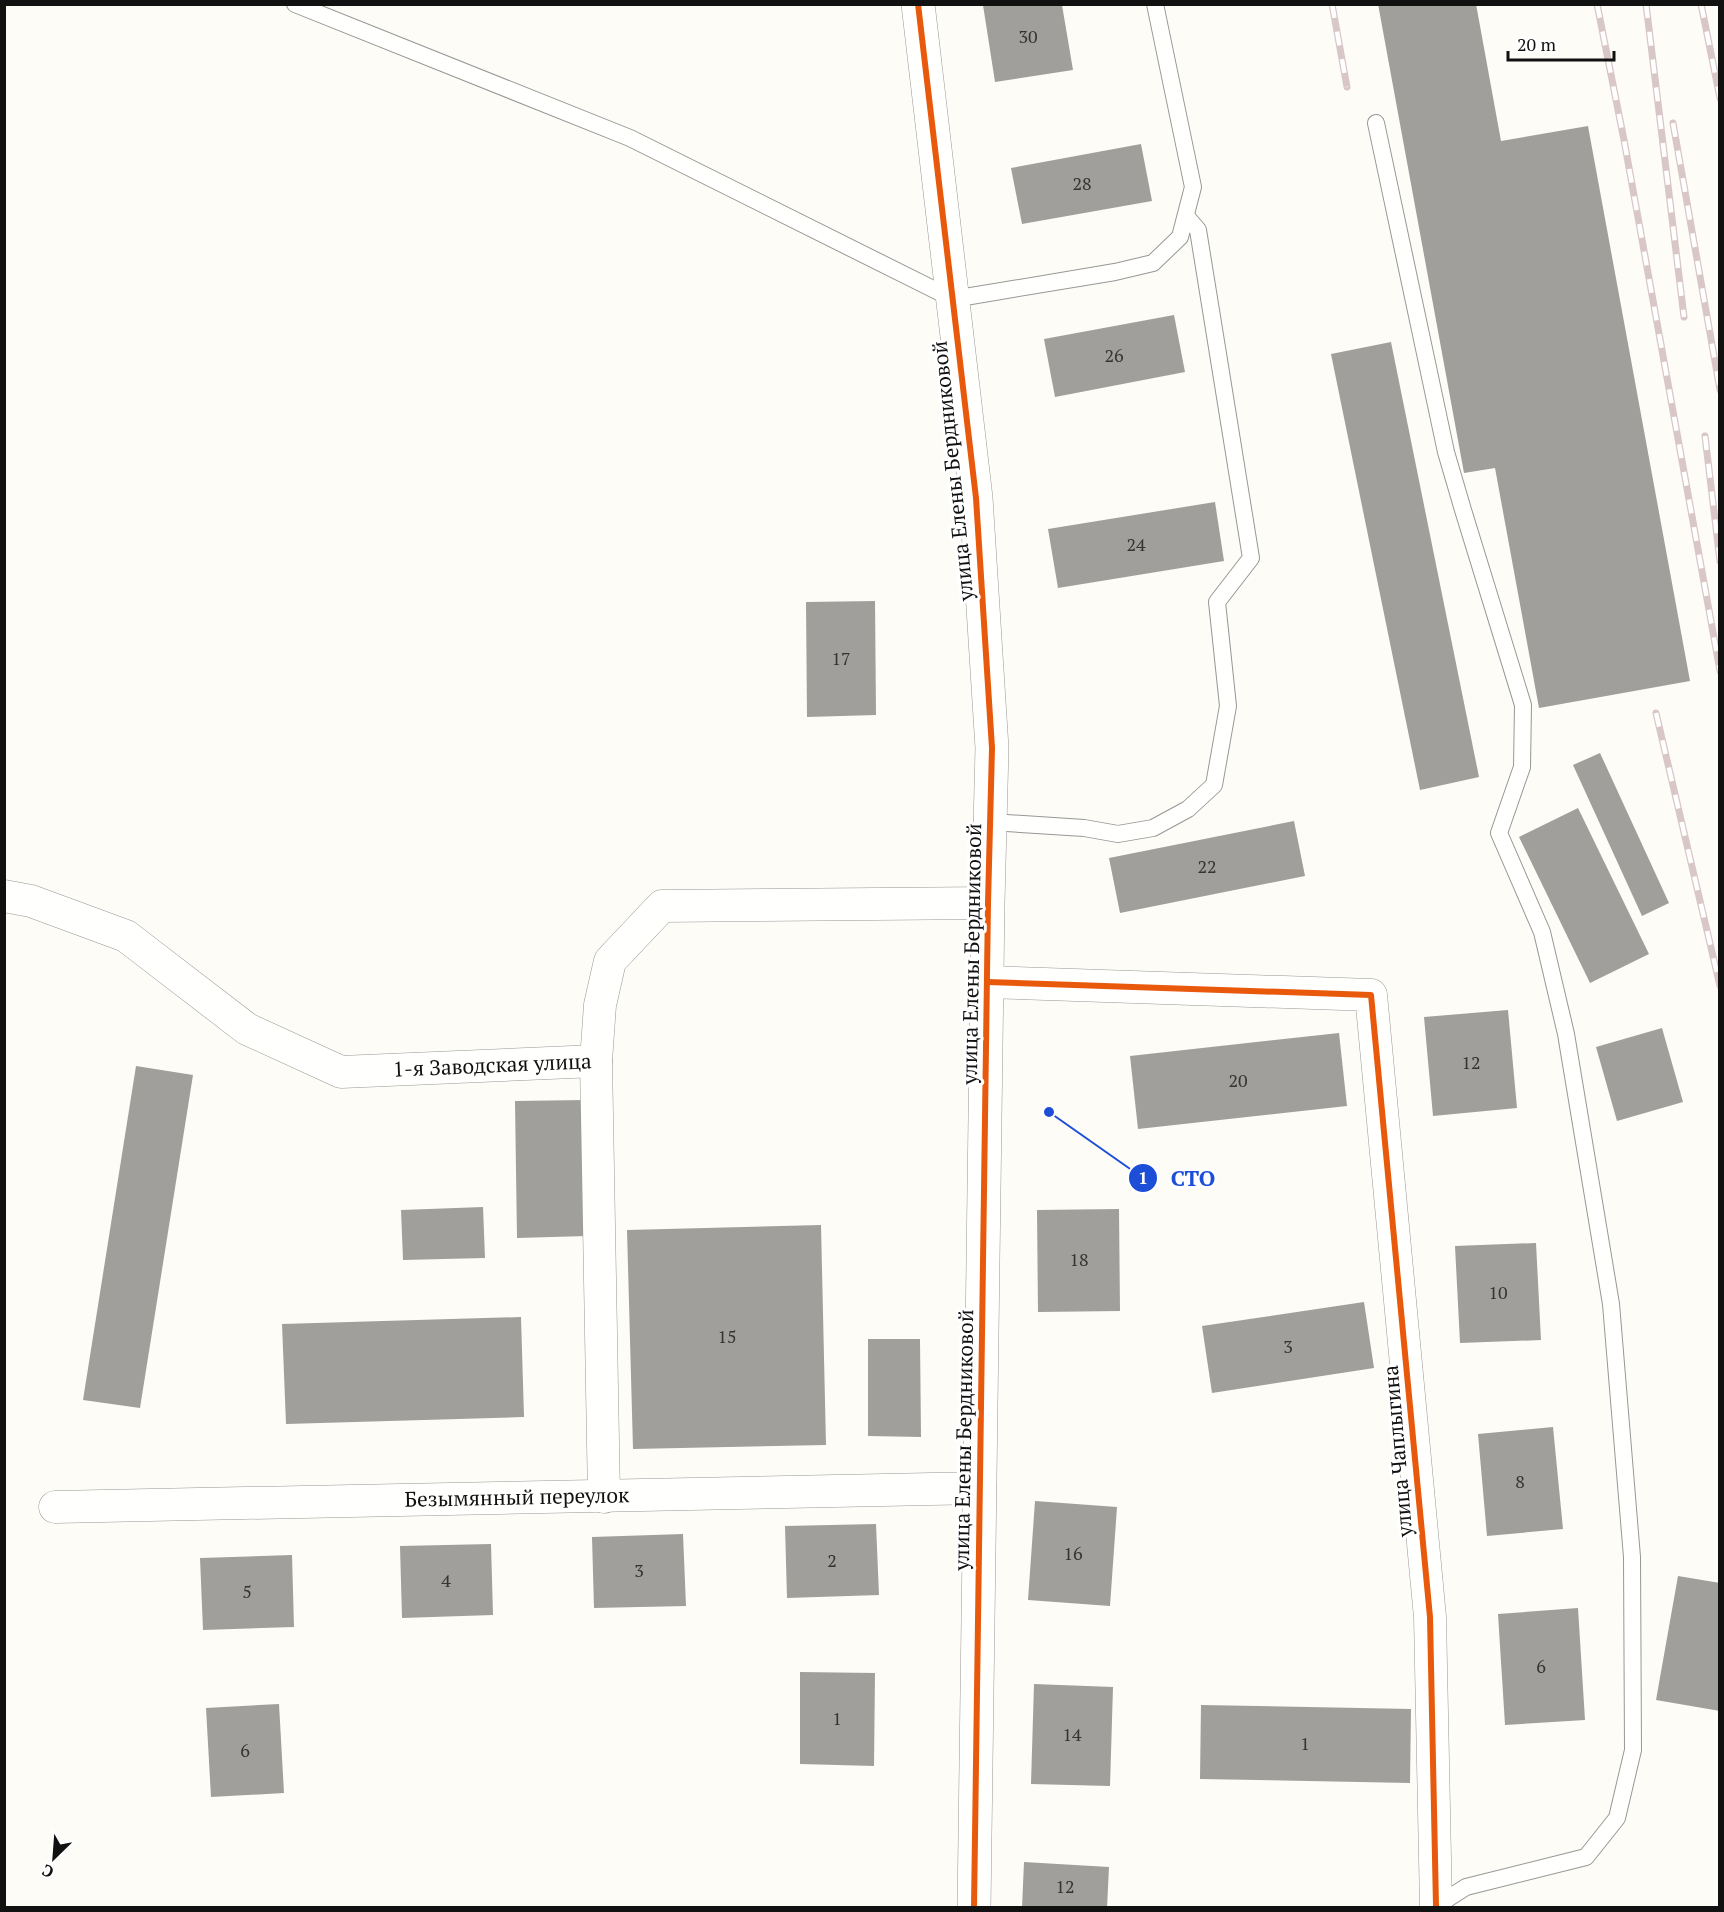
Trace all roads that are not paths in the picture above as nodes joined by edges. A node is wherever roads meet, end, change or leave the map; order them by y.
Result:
1 (295, 4) edge
2 (918, 4) edge
3 (1155, 4) edge
4 (1376, 123) dead end
5 (1186, 216) junction
6 (953, 299) junction
7 (991, 822) junction
8 (13, 902) edge
9 (988, 903) junction
10 (987, 982) junction
11 (596, 1061) junction
12 (980, 1488) junction
13 (604, 1497) junction
14 (55, 1507) dead end
15 (1434, 1907) edge
16 (974, 1908) edge

1 - 6 lane
2 - 6 street, улица Елены Бердниковой
3 - 5 lane
4 - 15 lane
5 - 6 lane
5 - 7 lane
6 - 7 street, улица Елены Бердниковой
7 - 9 street, улица Елены Бердниковой
8 - 11 street, 1-я Заводская улица
9 - 10 street, улица Елены Бердниковой
9 - 11 street, 1-я Заводская улица
10 - 12 street, улица Елены Бердниковой
10 - 15 street, улица Чаплыгина
11 - 13 street
12 - 13 street, Безымянный переулок
12 - 16 street, улица Елены Бердниковой
13 - 14 street, Безымянный переулок

